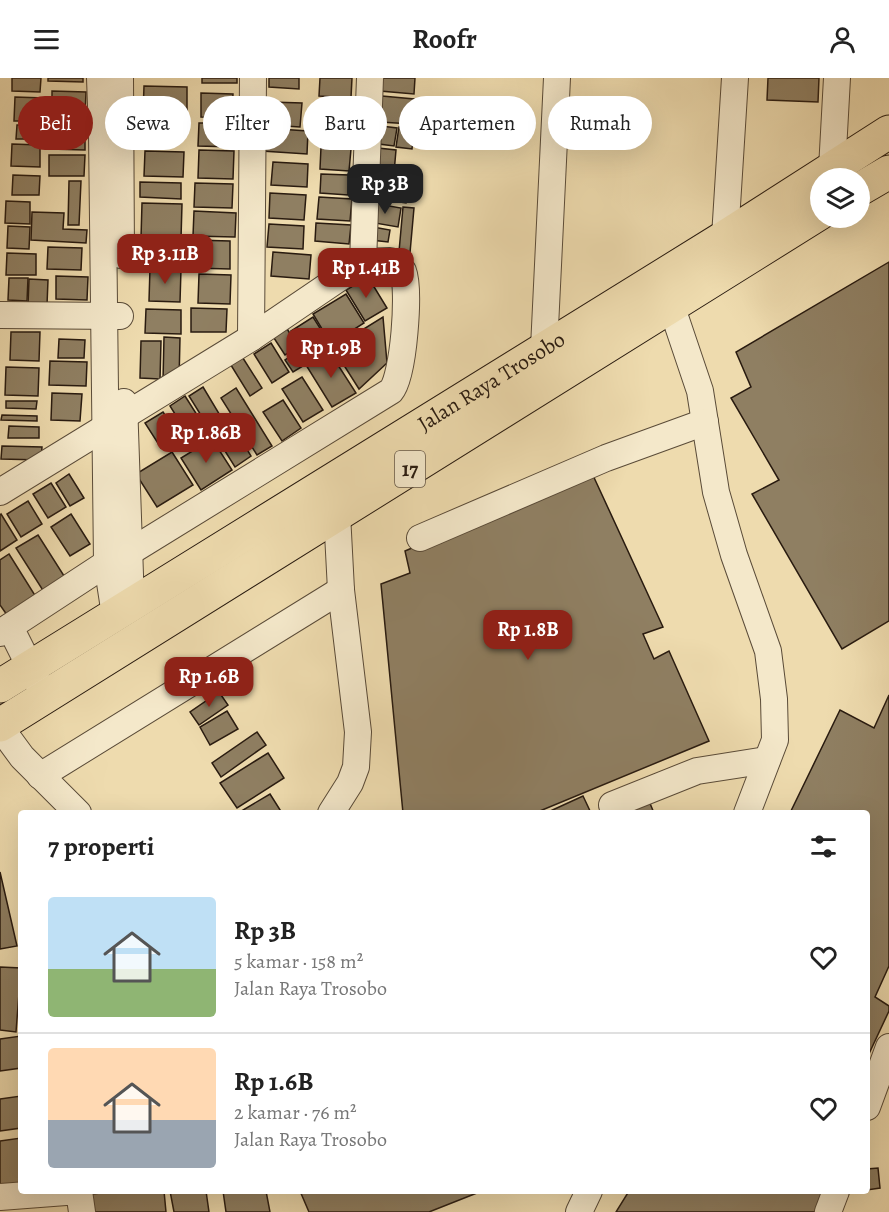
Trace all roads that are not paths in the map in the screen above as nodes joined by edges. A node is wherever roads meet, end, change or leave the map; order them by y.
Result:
1 (100, 78) edge
2 (120, 78) edge
3 (253, 78) edge
4 (370, 78) edge
5 (557, 78) edge
6 (735, 78) edge
7 (837, 78) edge
8 (117, 96) edge
9 (105, 101) edge
10 (889, 132) edge
11 (112, 150) edge
12 (832, 168) edge
13 (834, 168) edge
14 (889, 172) edge
15 (810, 183) edge
16 (870, 183) edge
17 (810, 219) edge
18 (725, 237) junction
19 (363, 262) junction
20 (671, 305) junction
21 (0, 315) edge
22 (113, 316) junction
23 (251, 338) junction
24 (544, 348) junction
25 (116, 421) junction
26 (705, 422) junction
27 (0, 492) edge
28 (337, 514) junction
29 (420, 538) dead end
30 (118, 558) junction
31 (340, 590) junction
32 (123, 609) junction
33 (5, 630) edge
34 (38, 682) junction
35 (0, 686) edge
36 (0, 726) edge
37 (767, 760) junction
38 (40, 776) junction
39 (612, 805) dead end
40 (75, 810) edge
41 (333, 810) edge
42 (748, 810) edge
43 (889, 1047) edge
44 (870, 1099) edge
45 (40, 1194) edge
46 (81, 1194) edge
47 (588, 1194) edge
48 (835, 1194) edge
49 (0, 1197) edge
50 (82, 1212) edge
51 (579, 1212) edge
52 (828, 1212) edge

1 - 9 street
2 - 8 street
3 - 23 street
4 - 19 street
5 - 24 street
6 - 18 street
7 - 12 street
10 - 13 highway, Jalan Raya Trosobo / 17
11 - 22 street
14 - 16 highway
15 - 18 highway, Jalan Raya Trosobo / 17
17 - 20 highway, Jalan Raya Trosobo / 17
18 - 24 highway, Jalan Raya Trosobo / 17
19 - 23 street
19 - 30 street
20 - 26 street
20 - 28 highway, Jalan Raya Trosobo / 17
21 - 22 street
22 - 25 street
23 - 25 street
24 - 32 highway, Jalan Raya Trosobo / 17
25 - 27 street
25 - 30 street
26 - 29 street
26 - 37 street
28 - 31 street
28 - 34 highway, Jalan Raya Trosobo / 17
30 - 32 street
30 - 33 street
31 - 38 street
31 - 41 street
32 - 34 highway, Jalan Raya Trosobo / 17
33 - 34 street
34 - 35 highway, Jalan Raya Trosobo / 17
34 - 36 highway, Jalan Raya Trosobo / 17
36 - 38 street
37 - 39 street
37 - 42 street
38 - 40 street
43 - 44 street
45 - 49 street
46 - 50 street
47 - 51 street
48 - 52 street

